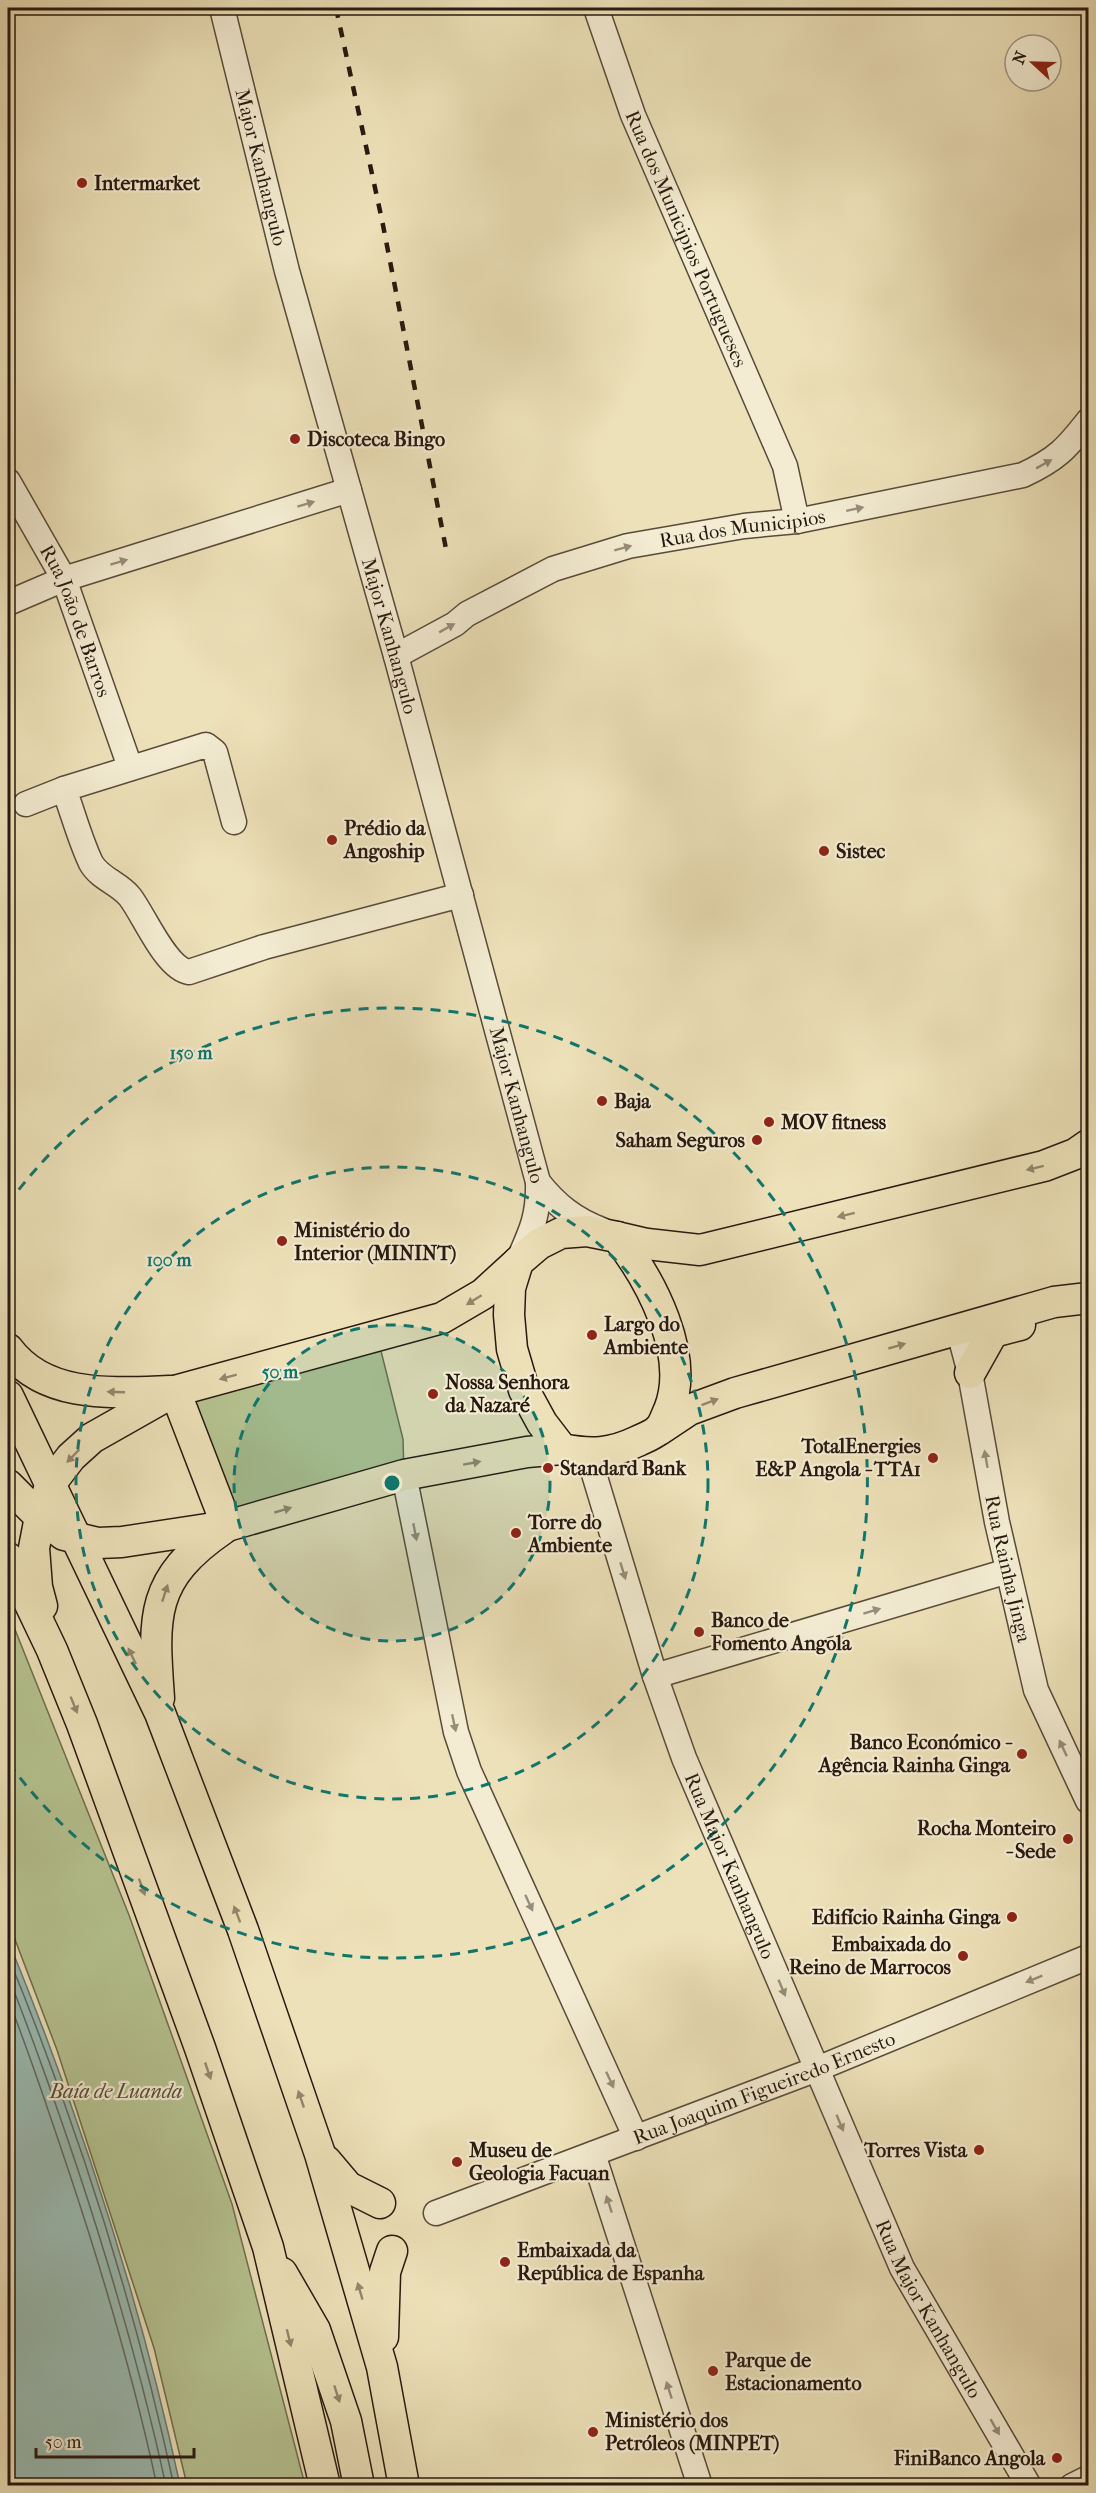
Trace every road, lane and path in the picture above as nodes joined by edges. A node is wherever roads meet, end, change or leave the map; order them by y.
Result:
1 (222, 8) edge
2 (596, 8) edge
3 (1089, 421) edge
4 (8, 481) edge
5 (349, 490) junction
6 (797, 521) junction
7 (64, 579) junction
8 (8, 603) edge
9 (396, 656) junction
10 (130, 768) junction
11 (64, 789) junction
12 (26, 804) dead end
13 (234, 822) dead end
14 (461, 895) junction
15 (1089, 1145) edge
16 (538, 1182) junction
17 (617, 1237) junction
18 (518, 1262) junction
19 (1089, 1298) edge
20 (1089, 1312) edge
21 (958, 1328) junction
22 (8, 1349) edge
23 (970, 1373) junction
24 (175, 1391) junction
25 (8, 1396) edge
26 (659, 1430) junction
27 (575, 1451) junction
28 (404, 1475) junction
29 (51, 1483) junction
30 (8, 1485) edge
31 (40, 1517) junction
32 (227, 1526) junction
33 (76, 1539) junction
34 (8, 1558) edge
35 (1008, 1571) junction
36 (52, 1650) junction
37 (655, 1676) junction
38 (160, 1713) junction
39 (1089, 1801) edge
40 (1089, 1957) edge
41 (817, 2069) junction
42 (636, 2138) junction
43 (320, 2154) junction
44 (593, 2154) junction
45 (380, 2204) dead end
46 (436, 2213) dead end
47 (268, 2247) junction
48 (392, 2251) dead end
49 (382, 2367) junction
50 (1089, 2478) edge
51 (325, 2486) edge
52 (359, 2486) edge
53 (404, 2486) edge
54 (700, 2486) edge
55 (1029, 2486) edge
56 (1072, 2486) edge

1 - 5 street, Major Kanhangulo
2 - 6 street, Rua dos Municipios Portugueses
6 -> 3 street, Rua dos Municipios
4 - 7 street, Rua João de Barros
7 -> 5 street
5 - 9 street, Major Kanhangulo
9 -> 6 street, Rua dos Municipios
7 - 8 street
7 - 10 street, Rua João de Barros
9 - 14 street, Major Kanhangulo
10 - 11 street
10 - 13 street
11 - 12 street
11 - 14 street
14 - 16 street, Major Kanhangulo
15 -> 17 main road
16 - 17 street
16 - 18 street, Major Kanhangulo
17 - 18 main road
17 - 26 main road
18 -> 24 main road
18 - 27 main road
19 - 21 main road
20 - 23 main road
21 - 23 street, Rua Rainha Jinga
26 -> 21 main road
24 -> 22 main road
35 -> 23 street, Rua Rainha Jinga
24 -> 29 main road
24 - 32 main road
25 - 29 main road
26 - 27 main road
28 -> 27 main road
27 -> 37 street, Rua Major Kanhangulo
32 -> 28 main road
28 -> 42 street
29 - 31 main road
29 - 33 main road
30 - 31 main road
31 - 33 main road
31 - 36 main road
32 - 33 main road
38 -> 32 main road
38 -> 33 main road
34 - 36 main road
37 -> 35 street
39 -> 35 street, Rua Rainha Jinga
36 -> 47 main road
37 -> 41 street, Rua Major Kanhangulo
43 -> 38 main road
40 -> 41 street, Rua Joaquim Figueiredo Ernesto
41 - 42 street, Rua Joaquim Figueiredo Ernesto
41 -> 55 street, Rua Major Kanhangulo
42 - 44 street, Rua Joaquim Figueiredo Ernesto
43 - 45 main road
49 -> 43 main road
44 - 46 street, Rua Joaquim Figueiredo Ernesto
54 -> 44 street
47 -> 51 main road
47 -> 52 main road
48 - 49 main road
49 - 53 main road
50 - 56 street

